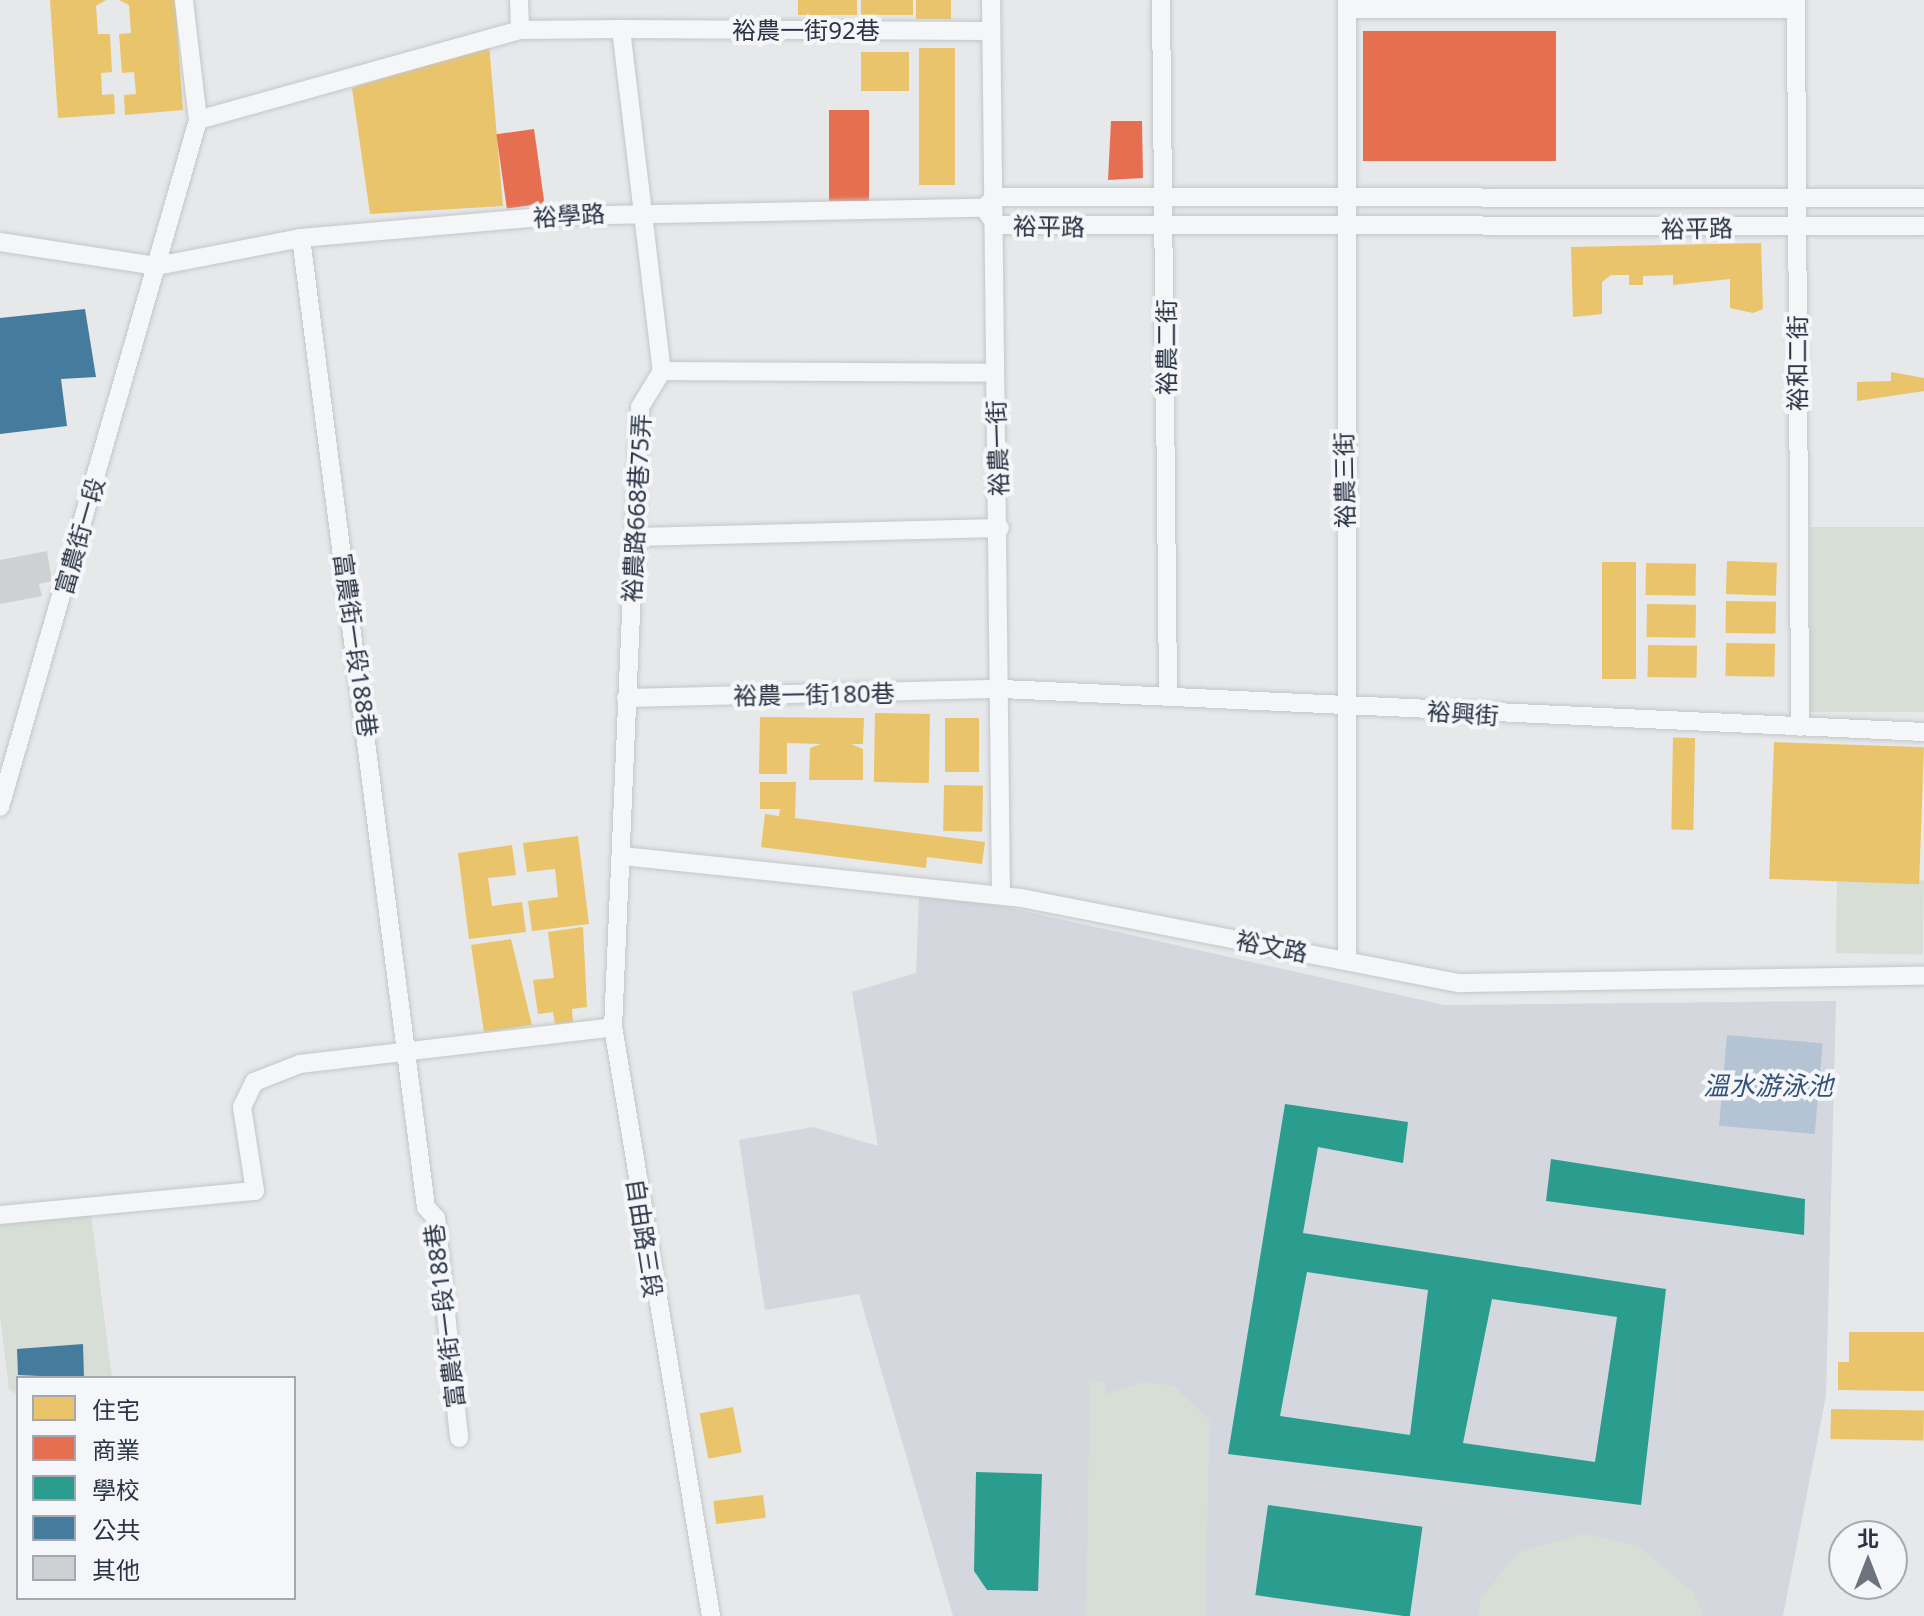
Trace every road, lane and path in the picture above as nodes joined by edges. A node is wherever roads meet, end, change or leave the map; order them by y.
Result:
1 (184, 0) edge
2 (519, 0) edge
3 (991, 0) edge
4 (1161, 0) edge
5 (1347, 4) edge
6 (1796, 4) edge
7 (621, 29) junction
8 (520, 30) junction
9 (991, 31) junction
10 (198, 120) junction
11 (1166, 198) junction
12 (1347, 198) junction
13 (1924, 198) edge
14 (1796, 199) junction
15 (990, 202) junction
16 (647, 210) junction
17 (996, 225) junction
18 (1166, 226) junction
19 (1796, 226) junction
20 (1924, 226) edge
21 (1346, 227) junction
22 (301, 238) junction
23 (0, 242) edge
24 (157, 266) junction
25 (662, 371) junction
26 (995, 373) junction
27 (1000, 528) junction
28 (634, 537) junction
29 (1002, 689) junction
30 (1168, 694) junction
31 (626, 698) junction
32 (1349, 705) junction
33 (1800, 727) junction
34 (1924, 732) edge
35 (0, 807) edge
36 (622, 856) junction
37 (1001, 895) junction
38 (1347, 961) junction
39 (1924, 976) edge
40 (613, 1027) junction
41 (409, 1053) junction
42 (0, 1215) edge
43 (459, 1438) dead end
44 (711, 1616) edge

1 - 10 street
2 - 8 street
3 - 9 street
4 - 11 street, 裕農二街
5 - 6 street
5 - 12 street, 裕農三街
6 - 14 street, 裕和二街
7 - 8 street
7 - 9 street, 裕農一街92巷
7 - 16 street
8 - 10 street
9 - 15 street
10 - 24 street, 富農街一段
11 - 12 street, 裕平路
11 - 15 street, 裕平路
11 - 18 street, 裕農二街
12 - 14 street, 裕平路
12 - 21 street, 裕農三街
13 - 14 street, 裕平路
14 - 19 street, 裕和二街
15 - 16 street, 裕學路
15 - 17 street, 裕平路
16 - 22 street, 裕學路
16 - 25 street
17 - 18 street, 裕平路
17 - 26 street, 裕農一街
18 - 21 street, 裕平路
18 - 30 street, 裕農二街
19 - 20 street, 裕平路
19 - 21 street, 裕平路
19 - 33 street, 裕和二街
21 - 32 street, 裕農三街
22 - 24 street, 裕學路
22 - 41 street, 富農街一段188巷
23 - 24 street, 裕學路
24 - 35 street, 富農街一段
25 - 26 street
25 - 28 street, 裕農路668巷75弄
26 - 27 street, 裕農一街
27 - 28 street
27 - 29 street, 裕農一街
28 - 31 street, 裕農路668巷75弄
29 - 30 street, 裕興街
29 - 31 street, 裕農一街180巷
29 - 37 street, 裕農一街
30 - 32 street, 裕興街
31 - 36 street, 裕農路668巷75弄
32 - 33 street, 裕興街
32 - 38 street, 裕農三街
33 - 34 street, 裕興街
36 - 37 street, 裕文路
36 - 40 street, 自由路三段
37 - 38 street, 裕文路
38 - 39 street, 裕文路
40 - 41 street
40 - 44 street, 自由路三段
41 - 42 street
41 - 43 street, 富農街一段188巷

